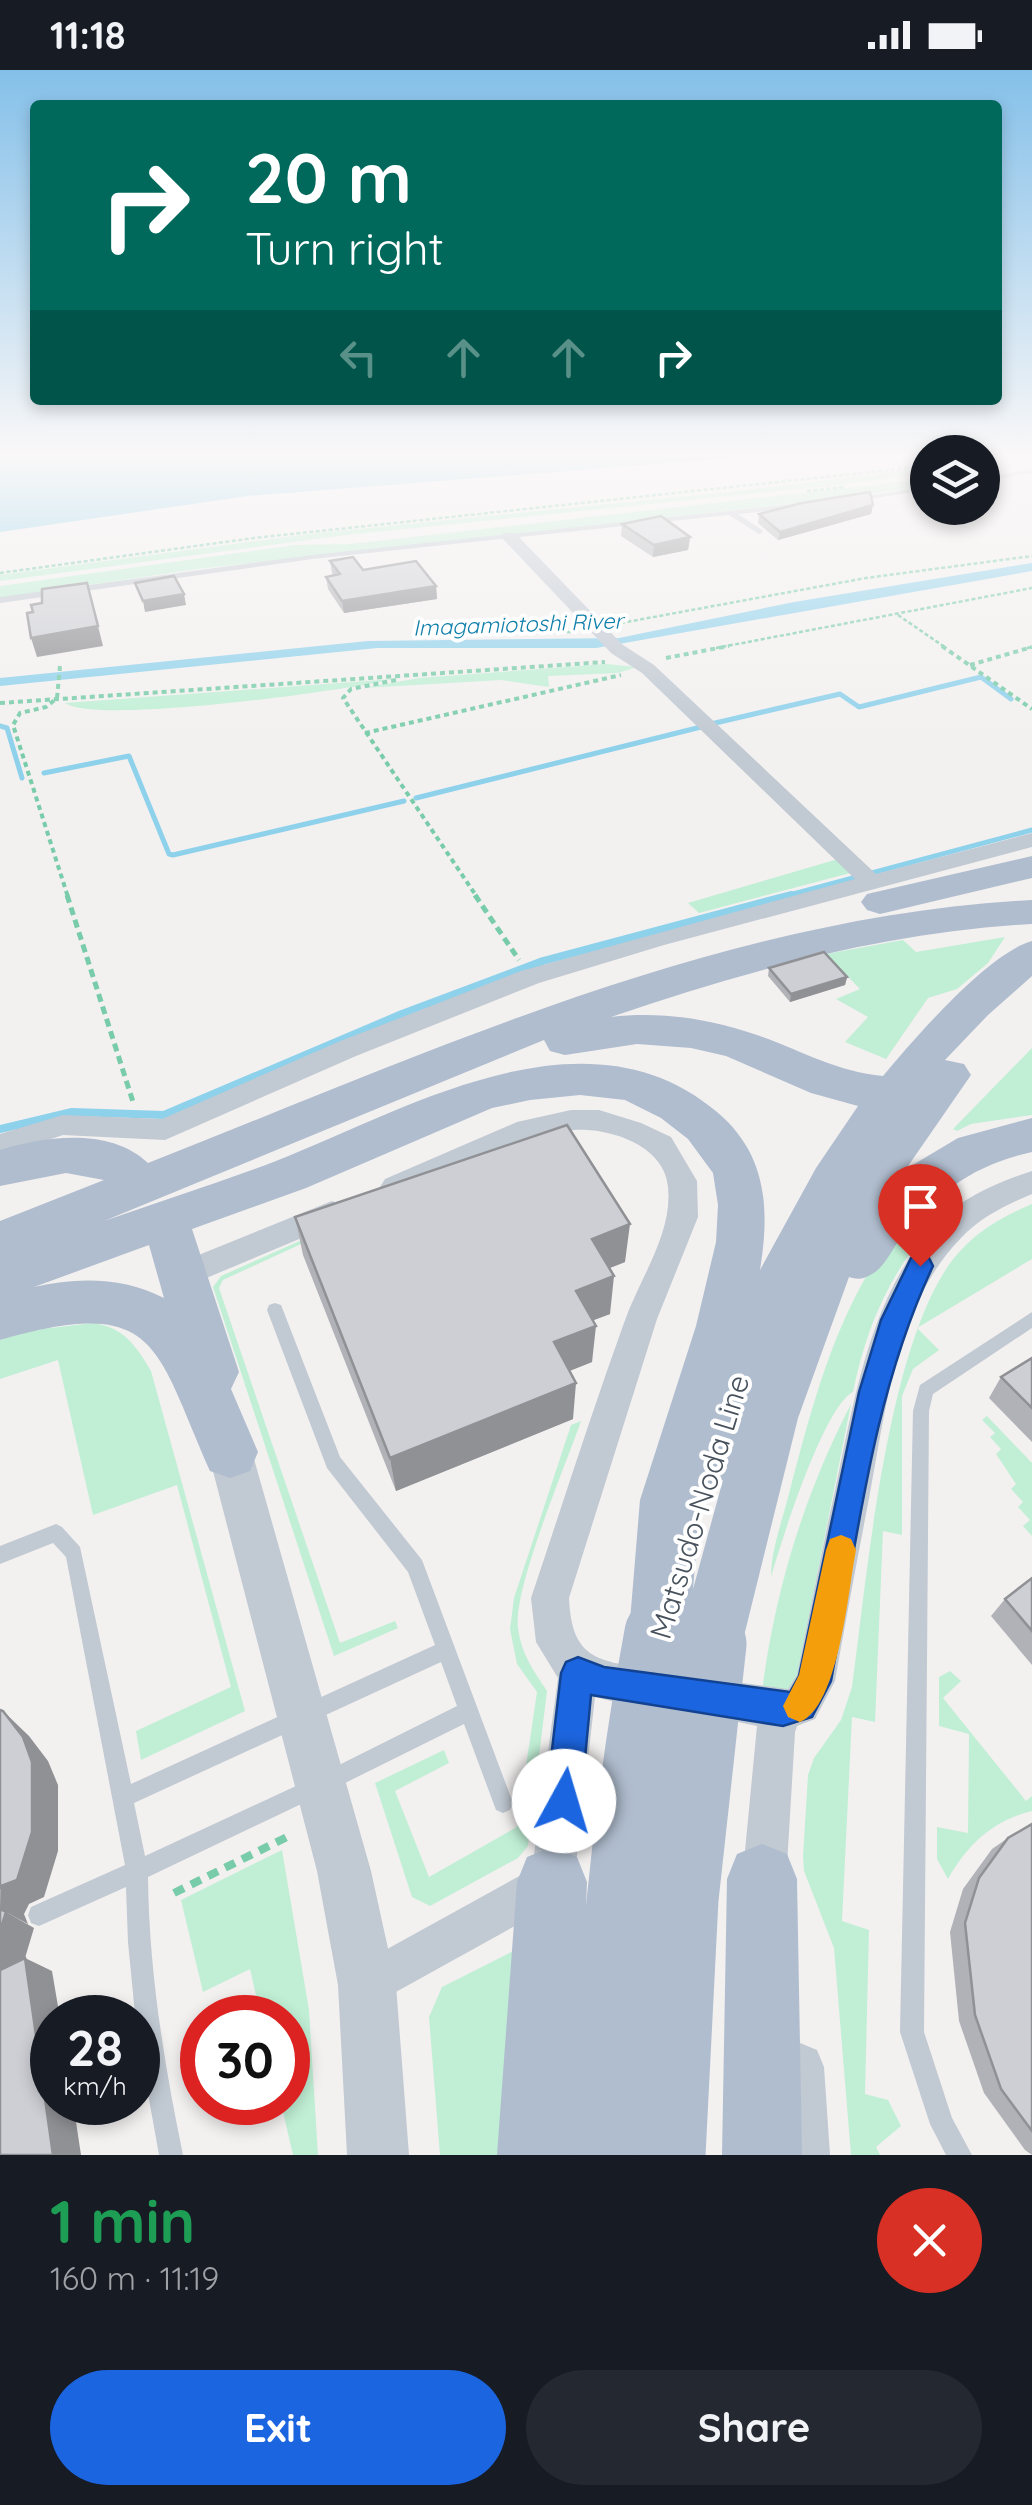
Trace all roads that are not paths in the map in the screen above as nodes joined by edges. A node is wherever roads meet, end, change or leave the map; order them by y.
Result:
1 (376, 551) edge
2 (523, 551) edge
3 (0, 600) edge
4 (1032, 840) edge
5 (865, 875) junction
6 (1021, 875) edge
7 (1032, 954) edge
8 (1032, 991) edge
9 (948, 1075) junction
10 (893, 1094) junction
11 (1032, 1135) edge
12 (0, 1145) edge
13 (0, 1168) edge
14 (130, 1172) dead end
15 (1032, 1182) edge
16 (0, 1242) edge
17 (179, 1256) joint
18 (0, 1262) edge
19 (0, 1278) edge
20 (275, 1310) dead end
21 (0, 1318) edge
22 (1032, 1319) edge
23 (230, 1452) junction
24 (0, 1555) edge
25 (686, 1638) junction
26 (446, 1650) junction
27 (578, 1673) junction
28 (783, 1710) junction
29 (469, 1711) junction
30 (302, 1715) junction
31 (321, 1784) junction
32 (123, 1798) junction
33 (504, 1803) dead end
34 (137, 1870) junction
35 (762, 1879) junction
36 (552, 1882) junction
37 (38, 1915) dead end
38 (367, 1985) junction
39 (171, 2155) edge
40 (378, 2155) edge
41 (537, 2155) edge
42 (606, 2155) edge
43 (670, 2155) edge
44 (762, 2155) edge
45 (806, 2155) edge
46 (960, 2155) edge

1 - 3 lane
2 - 5 street
4 - 6 street
5 - 6 street
5 - 12 street
6 - 16 main road
7 - 10 main road, Matsudo-Noda Line
8 - 9 main road, Matsudo-Noda Line
9 - 10 main road
9 - 25 main road, Matsudo-Noda Line
10 - 18 main road
10 - 25 main road, Matsudo-Noda Line
11 - 25 main road
13 - 14 main road
15 - 28 street
17 - 23 main road
17 - 27 street
19 - 25 main road
20 - 26 lane
21 - 23 main road
22 - 46 lane
23 - 30 street
24 - 32 lane
25 - 42 main road, Matsudo-Noda Line, bridge
25 - 43 main road, Matsudo-Noda Line, bridge
26 - 29 lane
26 - 30 lane
27 - 28 street
27 - 36 street
28 - 35 street
29 - 31 lane
29 - 33 lane
30 - 31 street
30 - 32 lane
31 - 34 lane
31 - 38 street
32 - 34 lane
34 - 37 lane
34 - 39 lane
35 - 44 main road
35 - 45 street
36 - 38 street
36 - 41 main road
38 - 40 street

